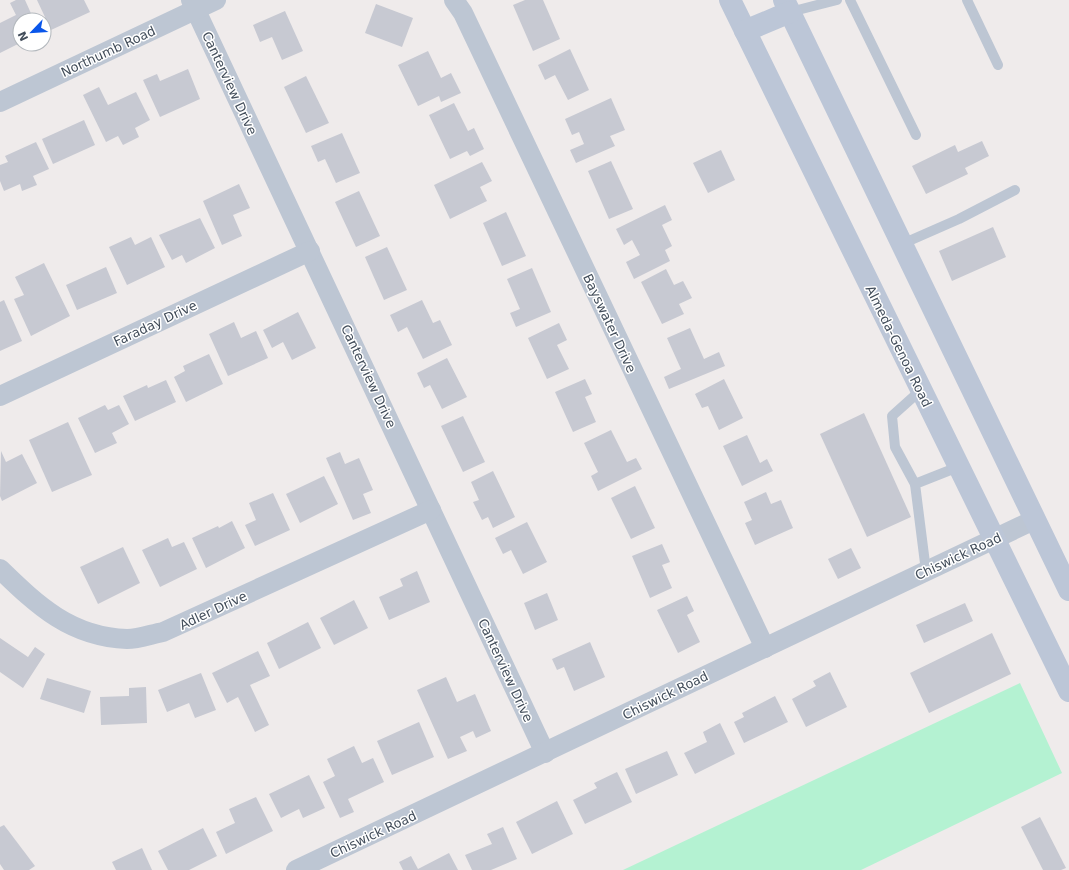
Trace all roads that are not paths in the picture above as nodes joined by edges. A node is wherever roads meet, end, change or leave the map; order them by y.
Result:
1 (216, 0) edge
2 (454, 0) edge
3 (730, 0) edge
4 (837, 0) edge
5 (850, 0) edge
6 (967, 0) edge
7 (193, 5) edge
8 (787, 6) edge
9 (745, 31) junction
10 (998, 65) dead end
11 (0, 102) edge
12 (916, 135) dead end
13 (1015, 190) dead end
14 (902, 244) junction
15 (310, 250) junction
16 (921, 390) junction
17 (0, 396) edge
18 (958, 467) junction
19 (915, 484) junction
20 (431, 510) junction
21 (1034, 520) junction
22 (993, 538) junction
23 (1064, 568) edge
24 (0, 569) edge
25 (926, 570) junction
26 (1069, 590) edge
27 (765, 648) junction
28 (1069, 691) edge
29 (545, 753) junction
30 (296, 870) edge

1 - 7 street, Northumb Road
2 - 27 street, Bayswater Drive
3 - 9 main road, Almeda-Genoa Road
4 - 8 lane
5 - 12 lane
6 - 10 lane
7 - 11 street, Northumb Road
7 - 15 street, Canterview Drive
8 - 9 main road
8 - 14 main road
9 - 16 main road, Almeda-Genoa Road
13 - 14 lane
14 - 21 main road
15 - 17 street, Faraday Drive
15 - 20 street, Canterview Drive
16 - 18 main road, Almeda-Genoa Road
16 - 19 lane
18 - 19 lane
18 - 22 main road, Almeda-Genoa Road
19 - 25 lane
20 - 24 street, Adler Drive
20 - 29 street, Canterview Drive
21 - 22 street, Chiswick Road
21 - 23 main road
22 - 25 street, Chiswick Road
22 - 28 main road, Almeda-Genoa Road
23 - 26 main road
25 - 27 street, Chiswick Road
27 - 29 street, Chiswick Road
29 - 30 street, Chiswick Road

